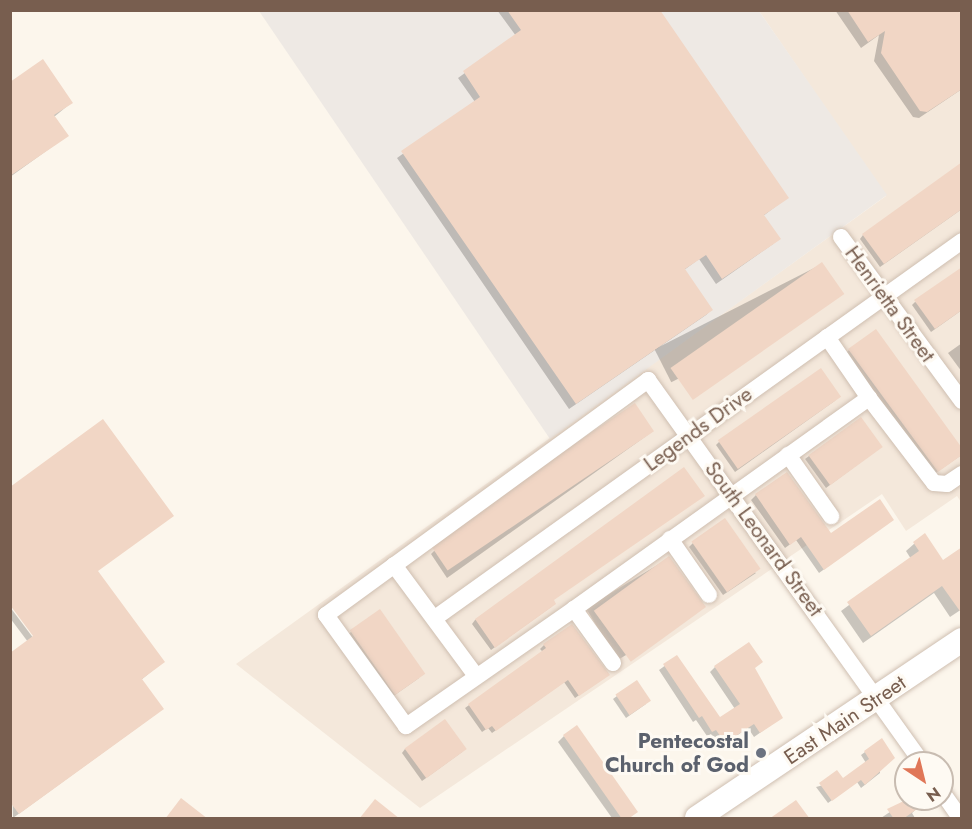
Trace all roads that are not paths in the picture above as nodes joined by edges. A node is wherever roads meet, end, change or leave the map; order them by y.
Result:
1 (841, 237) dead end
2 (962, 241) edge
3 (884, 296) junction
4 (827, 337) junction
5 (869, 398) junction
6 (962, 401) edge
7 (690, 435) junction
8 (788, 455) junction
9 (962, 474) edge
10 (732, 495) junction
11 (831, 516) dead end
12 (670, 539) junction
13 (394, 565) junction
14 (709, 595) dead end
15 (574, 609) junction
16 (435, 618) junction
17 (962, 640) edge
18 (613, 663) dead end
19 (477, 676) junction
20 (878, 699) junction
21 (914, 751) edge
22 (697, 819) edge

1 - 3 street, Henrietta Street
2 - 3 street, Legends Drive
3 - 4 street, Legends Drive
3 - 6 street, Henrietta Street
4 - 5 street
4 - 7 street, Legends Drive
5 - 8 street
5 - 9 street
7 - 10 street, South Leonard Street
7 - 13 street, South Leonard Street
7 - 16 street, Legends Drive
8 - 10 street
8 - 11 street
10 - 12 street
10 - 20 street, South Leonard Street
12 - 14 street
12 - 15 street
13 - 16 street
13 - 19 street
15 - 18 street
15 - 19 street
16 - 19 street
17 - 20 main road, East Main Street
20 - 21 street, South Leonard Street
20 - 22 main road, East Main Street

